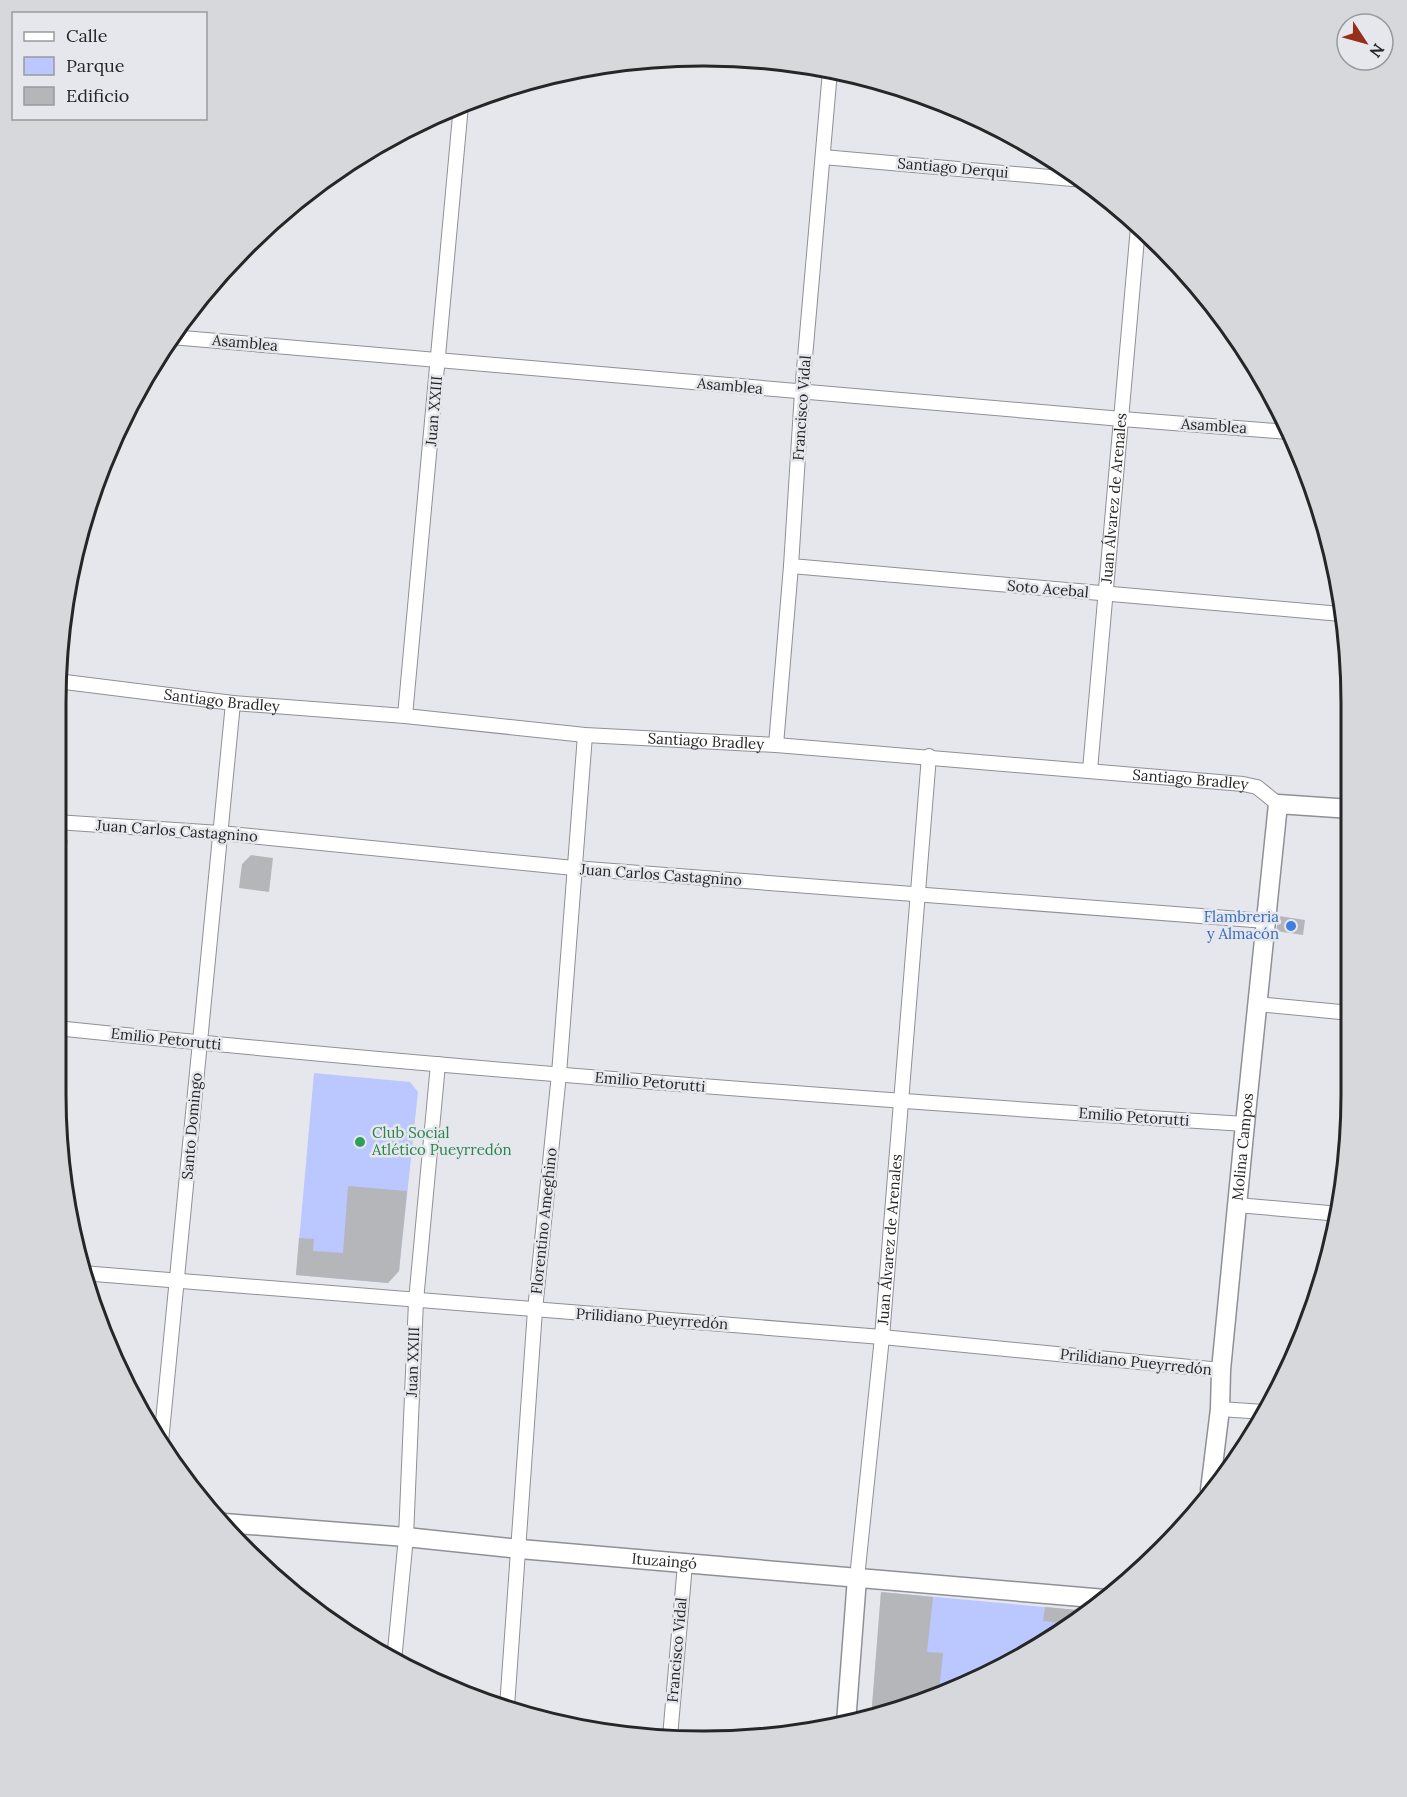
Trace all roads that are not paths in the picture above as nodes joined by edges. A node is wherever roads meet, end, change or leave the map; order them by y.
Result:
1 (829, 78) edge
2 (460, 115) edge
3 (823, 157) junction
4 (1065, 178) edge
5 (1137, 237) edge
6 (181, 338) edge
7 (439, 361) junction
8 (802, 392) junction
9 (1122, 419) junction
10 (1279, 431) edge
11 (791, 566) junction
12 (1106, 594) junction
13 (1335, 613) edge
14 (67, 682) edge
15 (233, 703) junction
16 (405, 716) junction
17 (585, 735) junction
18 (776, 745) junction
19 (929, 756) junction
20 (1090, 770) junction
21 (1278, 804) junction
22 (1341, 808) edge
23 (66, 823) edge
24 (220, 833) junction
25 (574, 868) junction
26 (919, 894) junction
27 (1266, 921) junction
28 (1257, 1004) junction
29 (1341, 1012) edge
30 (66, 1029) edge
31 (200, 1043) junction
32 (438, 1064) junction
33 (559, 1074) junction
34 (900, 1102) junction
35 (1245, 1124) junction
36 (1237, 1205) junction
37 (1330, 1213) edge
38 (92, 1273) edge
39 (177, 1280) junction
40 (416, 1301) junction
41 (535, 1310) junction
42 (882, 1337) junction
43 (1221, 1370) junction
44 (1220, 1408) junction
45 (1256, 1411) edge
46 (162, 1430) edge
47 (1211, 1479) edge
48 (234, 1525) edge
49 (406, 1537) junction
50 (520, 1549) junction
51 (685, 1564) junction
52 (858, 1578) junction
53 (1093, 1598) edge
54 (395, 1651) edge
55 (508, 1700) edge
56 (847, 1714) edge
57 (671, 1730) edge

1 - 3 street, Francisco Vidal
2 - 7 street, Juan XXIII
3 - 4 street, Santiago Derqui
3 - 8 street, Francisco Vidal
5 - 9 street, Juan Álvarez de Arenales
6 - 7 street, Asamblea
7 - 8 street, Asamblea
7 - 16 street, Juan XXIII
8 - 9 street, Asamblea
8 - 11 street, Francisco Vidal
9 - 10 street, Asamblea
9 - 12 street, Juan Álvarez de Arenales
11 - 12 street, Soto Acebal
11 - 18 street, Francisco Vidal
12 - 13 street, Soto Acebal
12 - 20 street, Juan Álvarez de Arenales
14 - 15 street, Santiago Bradley
15 - 16 street, Santiago Bradley
15 - 24 street, Santo Domingo
16 - 17 street, Santiago Bradley
17 - 18 street, Santiago Bradley
17 - 25 street, Florentino Ameghino
18 - 19 street, Santiago Bradley
19 - 20 street, Santiago Bradley
19 - 26 street, Juan Álvarez de Arenales
20 - 21 street, Santiago Bradley
21 - 22 street
21 - 27 street, Molina Campos
23 - 24 street, Juan Carlos Castagnino
24 - 25 street, Juan Carlos Castagnino
24 - 31 street, Santo Domingo
25 - 26 street, Juan Carlos Castagnino
25 - 33 street, Florentino Ameghino
26 - 27 street, Juan Carlos Castagnino
26 - 34 street, Juan Álvarez de Arenales
27 - 28 street, Molina Campos
28 - 29 street
28 - 35 street, Molina Campos
30 - 31 street, Emilio Petorutti
31 - 32 street, Emilio Petorutti
31 - 39 street, Santo Domingo
32 - 33 street, Emilio Petorutti
32 - 40 street, Juan XXIII
33 - 34 street, Emilio Petorutti
33 - 41 street, Florentino Ameghino
34 - 35 street, Emilio Petorutti
34 - 42 street, Juan Álvarez de Arenales
35 - 36 street, Molina Campos
36 - 37 street
36 - 43 street, Molina Campos
38 - 39 street, Prilidiano Pueyrredón
39 - 40 street, Prilidiano Pueyrredón
39 - 46 street, Santo Domingo
40 - 41 street, Prilidiano Pueyrredón
40 - 49 street, Juan XXIII
41 - 42 street, Prilidiano Pueyrredón
41 - 50 street, Florentino Ameghino
42 - 43 street, Prilidiano Pueyrredón
42 - 52 street, Juan Álvarez de Arenales
43 - 44 street, Molina Campos
44 - 45 street
44 - 47 street, Molina Campos
48 - 49 street, Ituzaingó
49 - 50 street, Ituzaingó
49 - 54 street, Juan XXIII
50 - 51 street, Ituzaingó
50 - 55 street, Florentino Ameghino
51 - 52 street, Ituzaingó
51 - 57 street, Francisco Vidal
52 - 53 street, Ituzaingó
52 - 56 street, Juan Álvarez de Arenales

